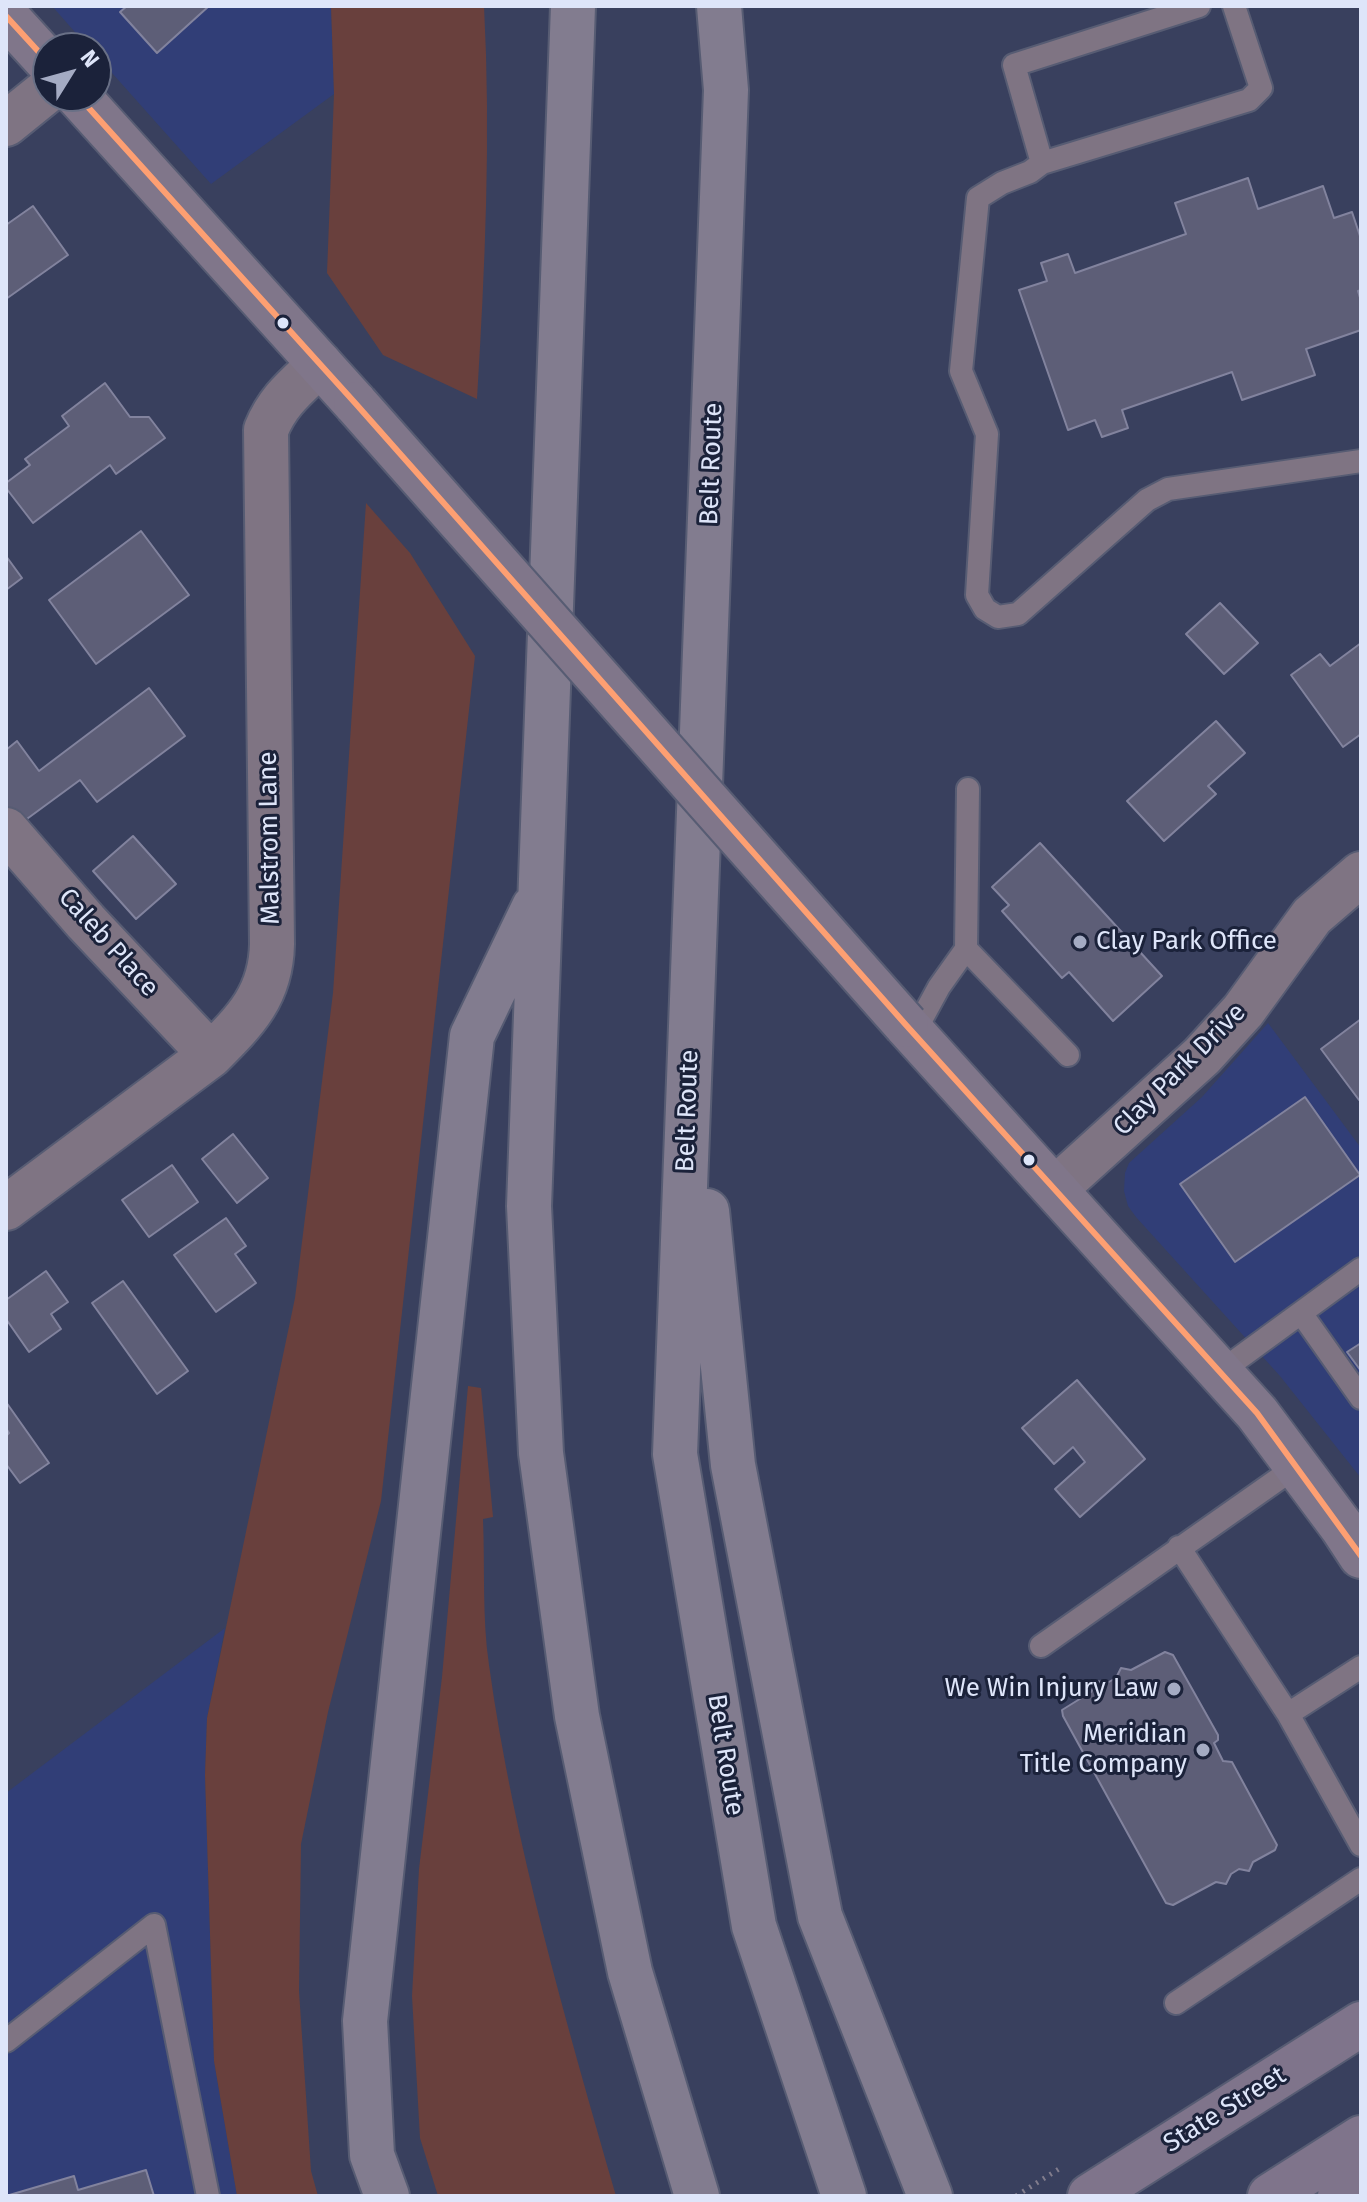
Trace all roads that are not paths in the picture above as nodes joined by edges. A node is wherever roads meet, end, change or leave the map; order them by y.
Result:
1 (573, 6) edge
2 (719, 6) edge
3 (1199, 6) edge
4 (1234, 6) edge
5 (6, 16) edge
6 (32, 44) edge
7 (32, 103) edge
8 (92, 112) edge
9 (6, 124) edge
10 (1042, 163) junction
11 (320, 364) junction
12 (1361, 461) edge
13 (968, 789) dead end
14 (6, 830) edge
15 (1361, 874) edge
16 (542, 891) junction
17 (966, 949) junction
18 (910, 1029) junction
19 (690, 1050) junction
20 (211, 1055) junction
21 (1068, 1055) dead end
22 (1055, 1189) junction
23 (6, 1208) edge
24 (1361, 1269) edge
25 (1301, 1313) junction
26 (1220, 1372) junction
27 (1361, 1398) edge
28 (1297, 1466) junction
29 (1179, 1547) junction
30 (1361, 1556) edge
31 (1041, 1646) dead end
32 (1361, 1667) edge
33 (1288, 1714) junction
34 (1361, 1845) edge
35 (1361, 1879) edge
36 (1176, 2003) dead end
37 (1361, 2024) edge
38 (6, 2041) edge
39 (1361, 2138) edge
40 (1361, 2183) edge
41 (208, 2196) edge
42 (387, 2196) edge
43 (697, 2196) edge
44 (844, 2196) edge
45 (930, 2196) edge
46 (1090, 2196) edge
47 (1270, 2196) edge
48 (1340, 2196) edge

1 - 16 highway
2 - 19 highway, Belt Route
3 - 10 lane
4 - 10 lane
5 - 6 main road
7 - 9 street
8 - 11 main road
10 - 12 lane
11 - 18 main road, bridge
11 - 20 street, Malstrom Lane
13 - 17 lane
14 - 20 street, Caleb Place
15 - 22 street, Clay Park Drive
16 - 42 highway
16 - 43 highway
17 - 18 lane
17 - 21 lane
18 - 22 main road
19 - 44 highway, Belt Route
19 - 45 highway
20 - 23 street, Malstrom Lane
22 - 26 main road
24 - 25 lane
25 - 26 lane
25 - 27 lane
26 - 28 main road
28 - 29 lane
28 - 30 main road
29 - 31 lane
29 - 33 lane
32 - 33 lane
33 - 34 lane
35 - 36 lane
37 - 46 main road, State Street
38 - 41 lane
39 - 47 main road
40 - 48 main road

